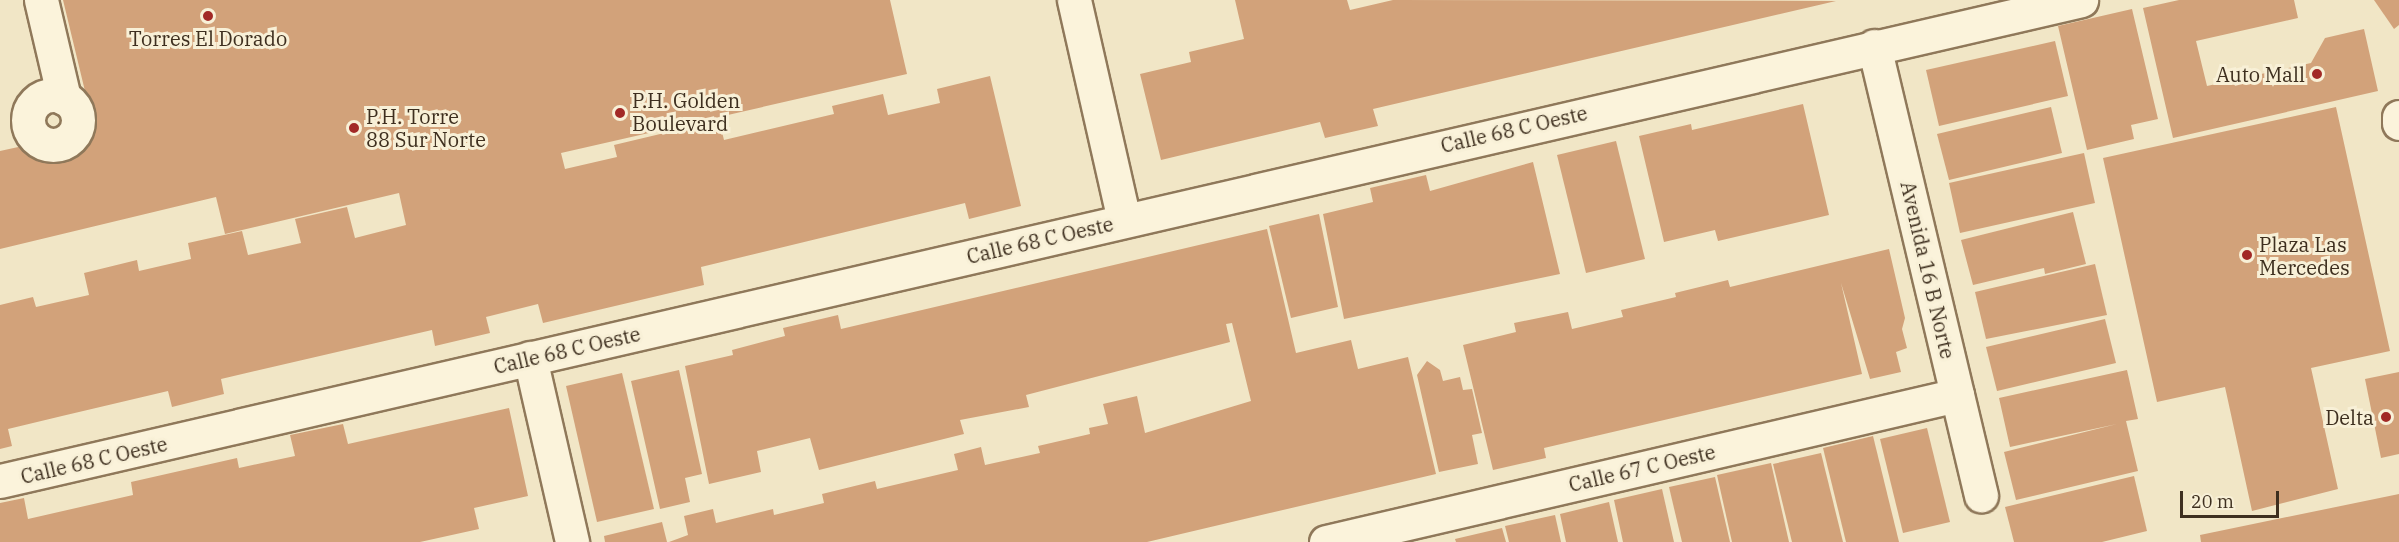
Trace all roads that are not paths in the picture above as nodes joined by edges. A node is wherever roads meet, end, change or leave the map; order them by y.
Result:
1 (41, 0) edge
2 (1074, 0) edge
3 (2081, 0) edge
4 (1874, 46) junction
5 (64, 98) dead end
6 (2399, 117) edge
7 (2399, 123) edge
8 (1124, 220) junction
9 (530, 358) junction
10 (1957, 395) junction
11 (0, 482) edge
12 (1981, 495) dead end
13 (572, 542) edge
14 (1326, 542) edge

1 - 5 street
2 - 8 street
3 - 4 street, Calle 68 C Oeste
4 - 8 street, Calle 68 C Oeste
4 - 10 street, Avenida 16 B Norte
6 - 7 street
8 - 9 street, Calle 68 C Oeste
9 - 11 street, Calle 68 C Oeste
9 - 13 street
10 - 12 street, Avenida 16 B Norte
10 - 14 street, Calle 67 C Oeste

